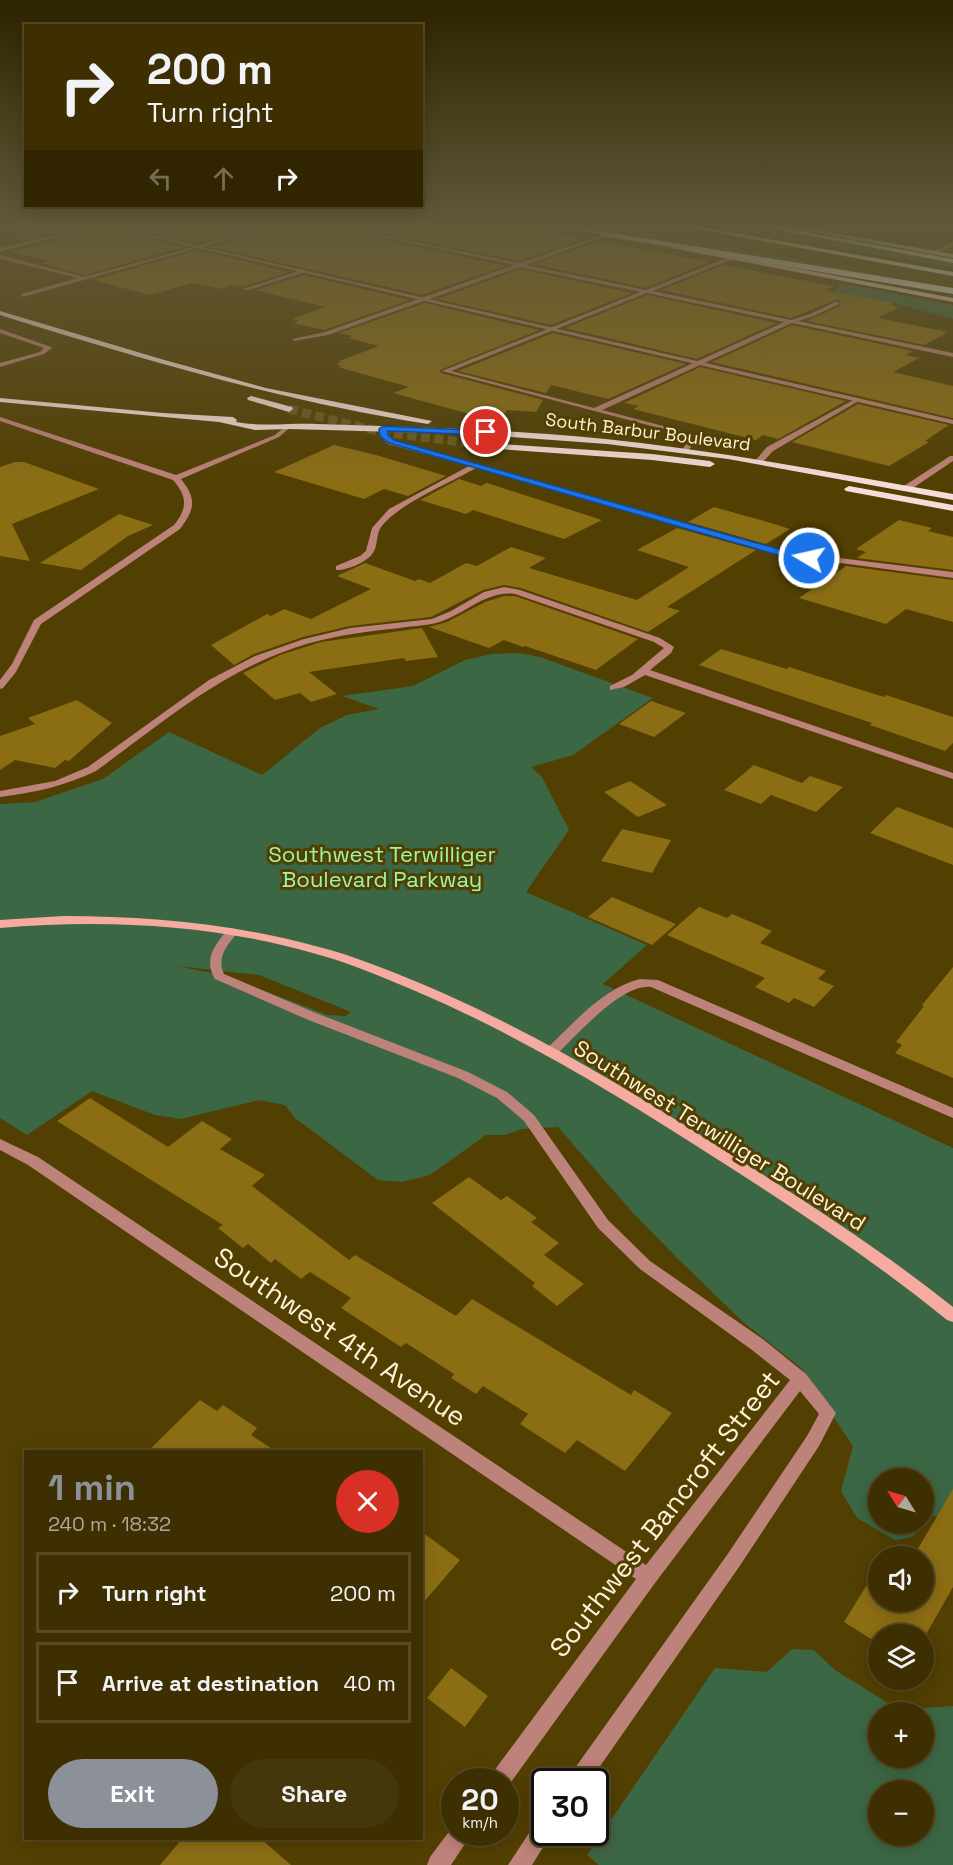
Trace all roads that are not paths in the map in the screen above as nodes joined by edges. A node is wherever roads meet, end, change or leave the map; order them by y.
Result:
1 (391, 311) edge
2 (476, 311) edge
3 (597, 311) edge
4 (743, 311) edge
5 (823, 311) edge
6 (0, 314) edge
7 (791, 321) junction
8 (0, 323) edge
9 (552, 329) junction
10 (0, 331) edge
11 (295, 340) dead end
12 (953, 355) edge
13 (698, 362) junction
14 (0, 365) edge
15 (181, 377) dead end
16 (237, 394) dead end
17 (859, 399) junction
18 (0, 400) edge
19 (289, 409) tunnel mouth
20 (595, 410) junction
21 (0, 419) edge
22 (953, 422) edge
23 (289, 426) junction
24 (383, 429) junction
25 (453, 430) junction
26 (501, 447) tunnel mouth
27 (686, 450) junction
28 (953, 458) edge
29 (758, 462) junction
30 (475, 466) junction
31 (176, 478) junction
32 (907, 488) junction
33 (953, 496) edge
34 (953, 508) edge
35 (339, 568) dead end
36 (953, 575) edge
37 (643, 671) junction
38 (0, 686) edge
39 (612, 688) dead end
40 (953, 776) edge
41 (0, 794) edge
42 (0, 924) edge
43 (231, 932) junction
44 (550, 1052) junction
45 (953, 1113) edge
46 (0, 1144) edge
47 (953, 1316) edge
48 (800, 1379) junction
49 (648, 1577) junction
50 (508, 1768) edge
51 (587, 1768) edge
52 (452, 1846) edge
53 (532, 1846) edge
54 (438, 1865) edge
55 (519, 1865) edge

1 - 11 street
2 - 9 street
3 - 9 street
4 - 7 street
5 - 7 street
6 - 25 main road
7 - 12 street
7 - 13 street
8 - 15 main road
9 - 13 street
9 - 20 street
10 - 14 street
13 - 17 street
13 - 20 street
16 - 19 main road
17 - 22 street
17 - 29 street
18 - 23 main road, South Barbur Boulevard
20 - 27 street
21 - 31 street
23 - 24 main road, South Barbur Boulevard
23 - 31 street
24 - 25 main road, South Barbur Boulevard
24 - 30 street
25 - 27 main road, South Barbur Boulevard
26 - 34 main road
27 - 29 main road, South Barbur Boulevard
28 - 32 street
29 - 32 main road, South Barbur Boulevard
30 - 35 street
30 - 36 street
31 - 38 street
32 - 33 main road, South Barbur Boulevard
37 - 39 street
37 - 40 street
37 - 41 street
42 - 43 main road, Southwest Terwilliger Boulevard
43 - 44 main road, Southwest Terwilliger Boulevard
43 - 48 street
44 - 45 street
44 - 47 main road, Southwest Terwilliger Boulevard
46 - 49 street, Southwest 4th Avenue
48 - 49 street, Southwest Bancroft Street
48 - 51 street, Southwest Bancroft Street
49 - 50 street, Southwest Bancroft Street
52 - 54 street
53 - 55 street

